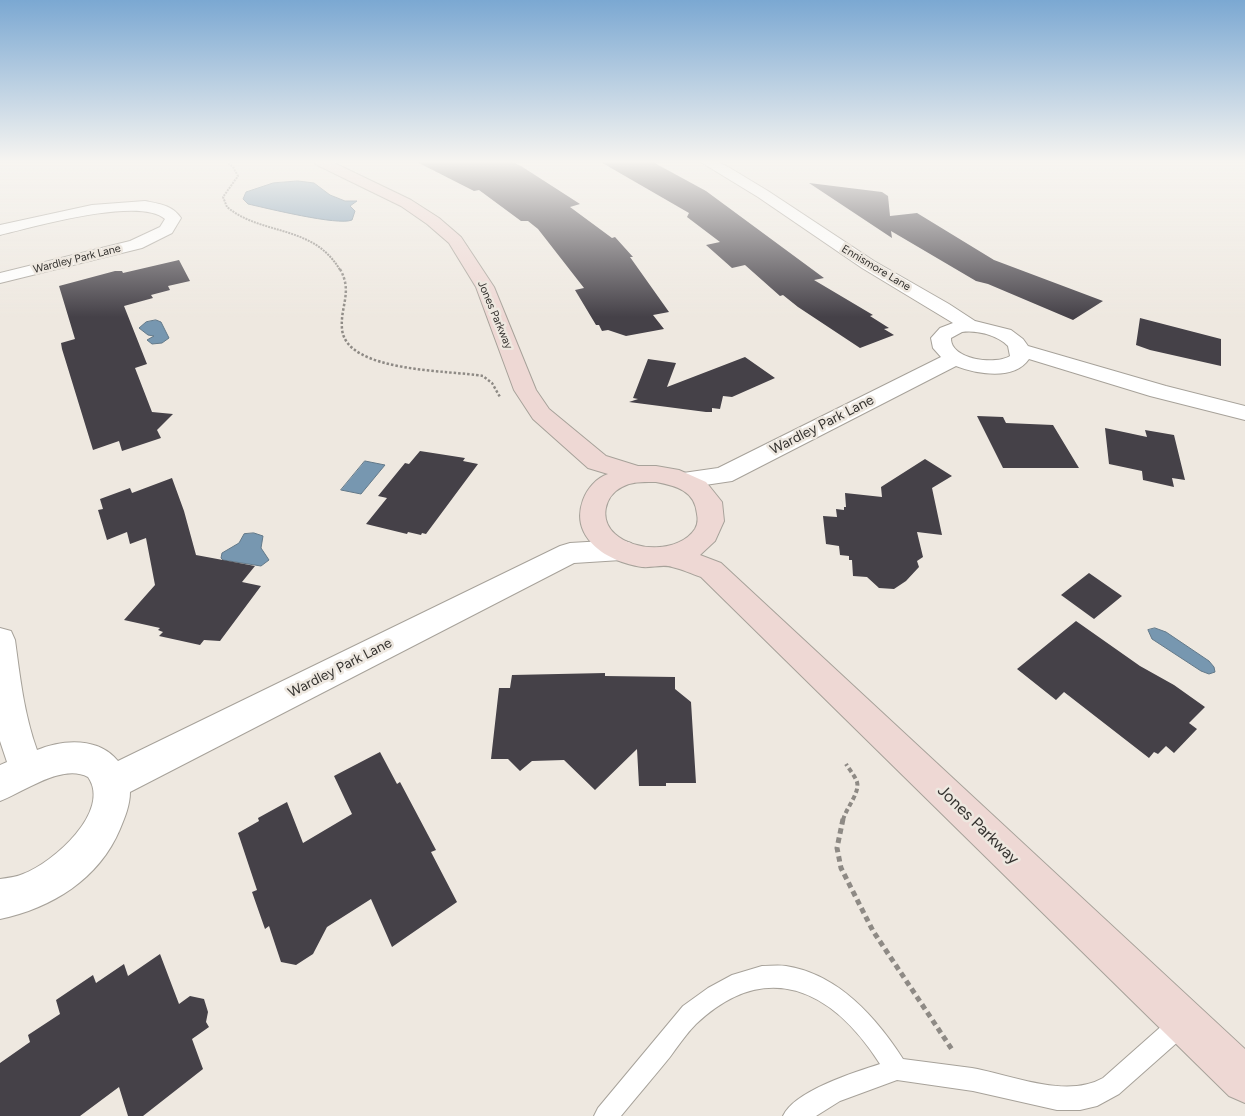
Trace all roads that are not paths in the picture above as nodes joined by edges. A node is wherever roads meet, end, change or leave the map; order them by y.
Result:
1 (86, 213) edge
2 (170, 213) edge
3 (421, 213) edge
4 (792, 213) edge
5 (0, 230) edge
6 (0, 278) edge
7 (971, 327) junction
8 (1020, 350) junction
9 (956, 358) junction
10 (1245, 413) edge
11 (597, 462) junction
12 (636, 474) junction
13 (723, 475) junction
14 (685, 480) junction
15 (604, 489) junction
16 (708, 501) junction
17 (593, 522) junction
18 (706, 534) junction
19 (620, 550) junction
20 (570, 553) junction
21 (670, 555) junction
22 (711, 570) junction
23 (0, 640) edge
24 (14, 776) edge
25 (111, 783) junction
26 (0, 899) edge
27 (1183, 1021) junction
28 (897, 1069) junction
29 (1245, 1080) edge
30 (606, 1116) edge
31 (795, 1116) edge

1 - 5 street, Wardley Park Lane
2 - 6 street, Wardley Park Lane
3 - 11 street, Jones Parkway
4 - 7 street, Ennismore Lane
7 - 8 street
7 - 9 street
8 - 9 street
8 - 10 street
9 - 13 street, Wardley Park Lane
11 - 12 street, Jones Parkway
11 - 15 street
12 - 14 street
12 - 15 street
13 - 14 street, Wardley Park Lane
13 - 16 street
14 - 16 street
15 - 17 street
16 - 18 street
17 - 19 street
17 - 20 street, Wardley Park Lane
18 - 21 street
18 - 22 street
19 - 20 street, Wardley Park Lane
19 - 21 street
20 - 25 street, Wardley Park Lane
21 - 22 street, Jones Parkway
22 - 27 street, Jones Parkway
23 - 24 street
24 - 25 street
25 - 26 street
27 - 28 lane
27 - 29 street, Jones Parkway
28 - 30 lane
28 - 31 lane

